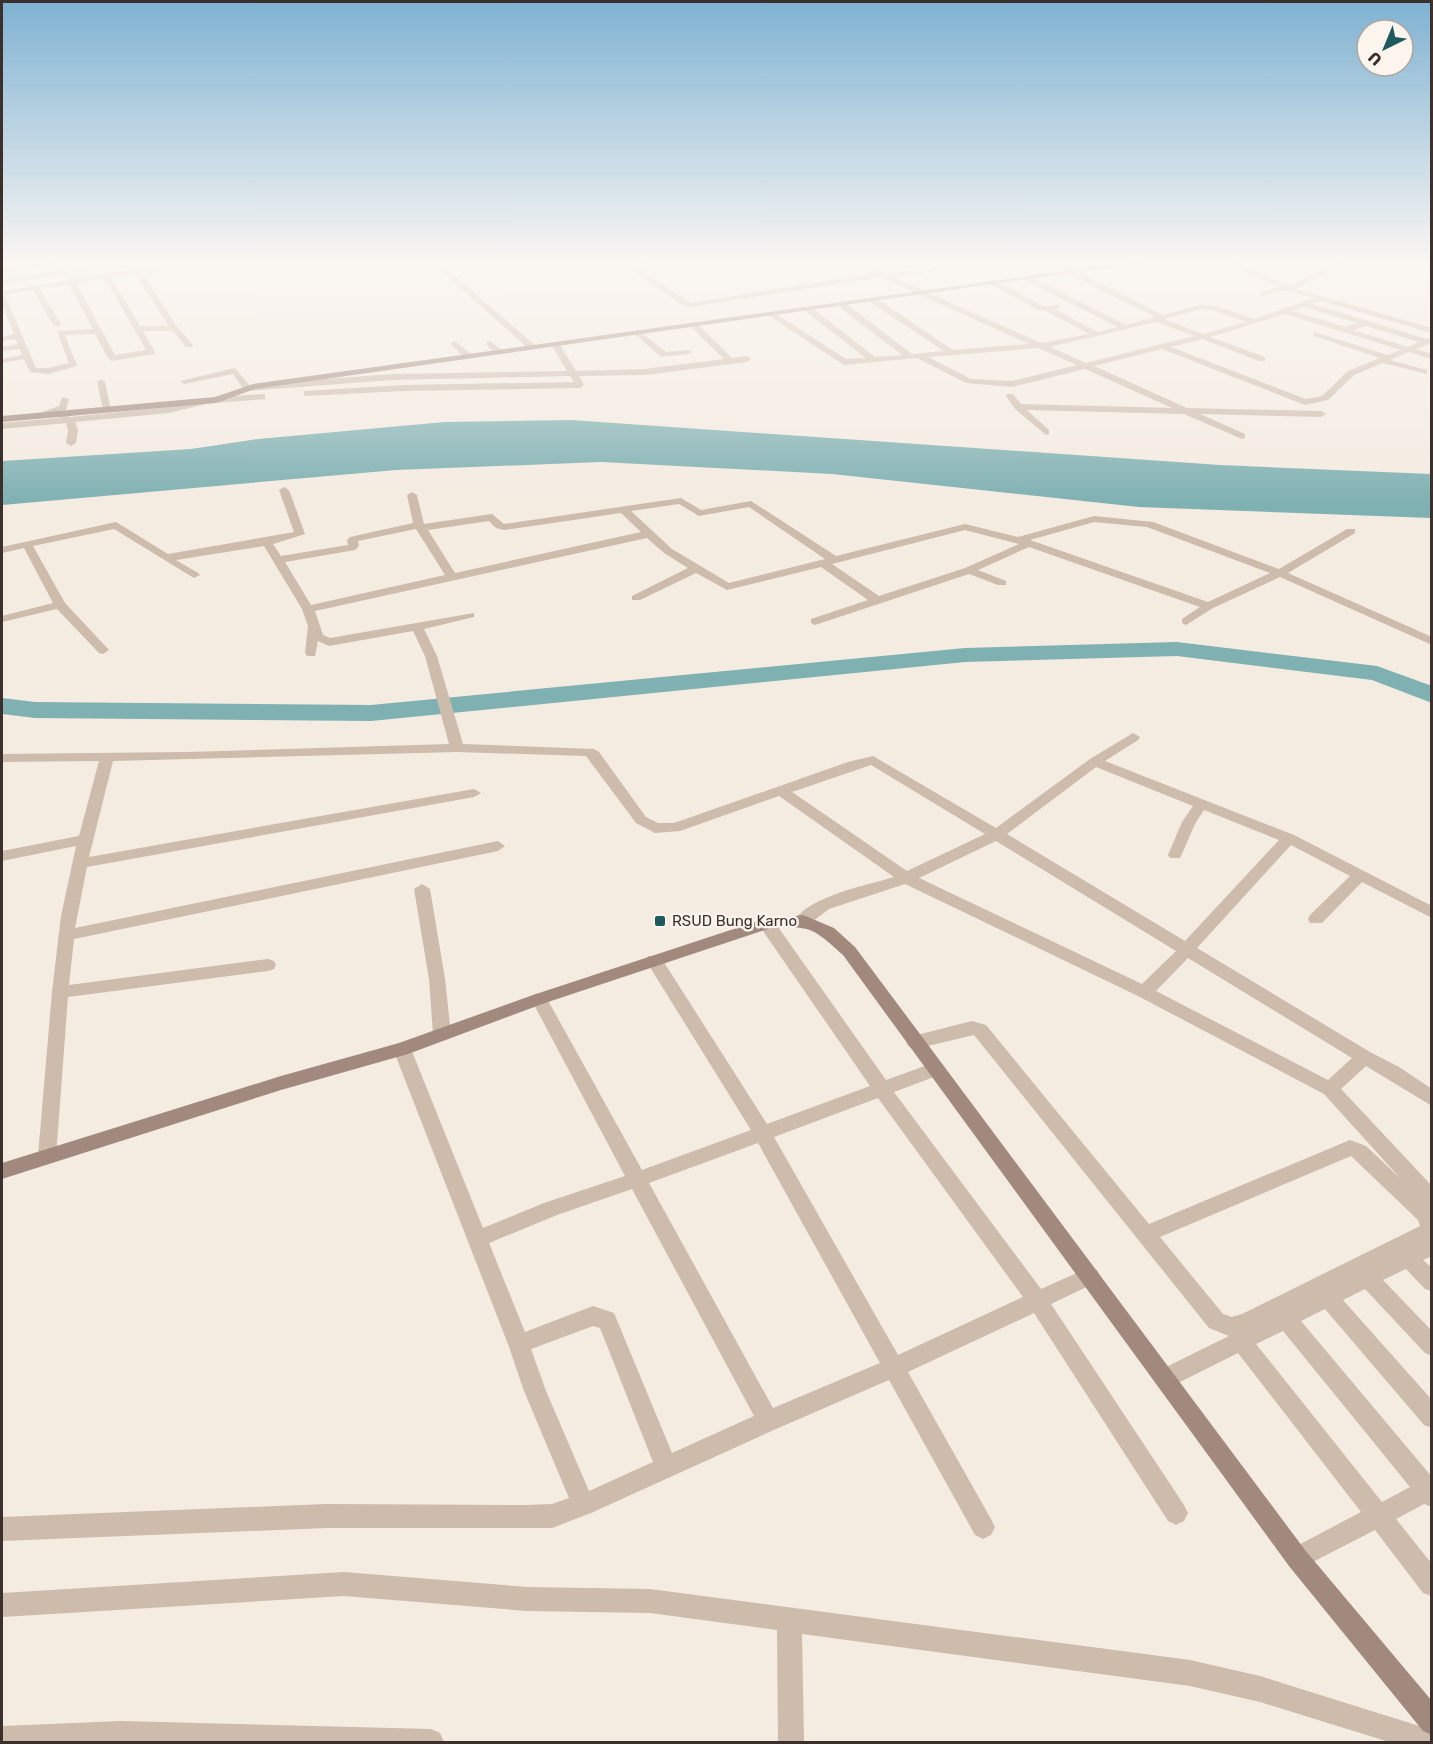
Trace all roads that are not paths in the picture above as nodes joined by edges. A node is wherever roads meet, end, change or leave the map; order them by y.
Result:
1 (21, 341) edge
2 (63, 341) edge
3 (103, 341) edge
4 (146, 341) edge
5 (186, 341) edge
6 (526, 341) edge
7 (573, 341) edge
8 (649, 341) edge
9 (710, 341) edge
10 (813, 341) edge
11 (852, 341) edge
12 (894, 341) edge
13 (935, 341) edge
14 (1032, 341) edge
15 (1065, 341) edge
16 (1183, 341) edge
17 (1217, 341) edge
18 (1337, 341) edge
19 (1380, 341) edge
20 (1428, 341) edge
21 (455, 343) dead end
22 (490, 343) dead end
23 (555, 344) junction
24 (189, 345) dead end
25 (23, 346) junction
26 (1042, 346) junction
27 (532, 347) junction
28 (1163, 347) junction
29 (2, 349) edge
30 (1407, 350) junction
31 (499, 352) junction
32 (688, 352) dead end
33 (952, 353) junction
34 (27, 356) junction
35 (468, 356) junction
36 (915, 356) junction
37 (1431, 357) edge
38 (747, 359) dead end
39 (1262, 359) dead end
40 (1383, 359) junction
41 (874, 360) junction
42 (2, 361) edge
43 (730, 361) junction
44 (1088, 366) junction
45 (1424, 372) dead end
46 (573, 373) junction
47 (184, 381) dead end
48 (101, 382) dead end
49 (243, 389) junction
50 (1010, 396) dead end
51 (65, 399) dead end
52 (216, 400) junction
53 (203, 402) junction
54 (1018, 407) junction
55 (108, 409) junction
56 (1189, 412) junction
57 (1321, 414) dead end
58 (48, 415) junction
59 (2, 419) edge
60 (69, 419) junction
61 (38, 423) junction
62 (2, 426) edge
63 (1046, 432) dead end
64 (1242, 436) dead end
65 (71, 442) dead end
66 (284, 490) dead end
67 (412, 495) dead end
68 (624, 510) junction
69 (420, 526) junction
70 (1351, 531) dead end
71 (649, 534) junction
72 (267, 542) junction
73 (1024, 542) junction
74 (27, 544) junction
75 (2, 550) edge
76 (166, 558) junction
77 (279, 560) junction
78 (829, 561) junction
79 (696, 568) junction
80 (969, 570) junction
81 (1280, 573) junction
82 (194, 575) dead end
83 (452, 577) junction
84 (1002, 583) dead end
85 (636, 598) dead end
86 (878, 601) junction
87 (60, 605) junction
88 (1209, 606) junction
89 (308, 609) junction
90 (470, 615) dead end
91 (2, 619) edge
92 (815, 621) dead end
93 (1186, 621) dead end
94 (417, 627) junction
95 (1431, 642) edge
96 (103, 650) dead end
97 (311, 653) dead end
98 (1133, 737) dead end
99 (457, 748) junction
100 (2, 758) edge
101 (107, 758) junction
102 (1095, 762) junction
103 (780, 790) junction
104 (474, 793) dead end
105 (1202, 803) junction
106 (996, 835) junction
107 (1289, 838) junction
108 (85, 839) junction
109 (498, 846) dead end
110 (1175, 855) dead end
111 (2, 856) edge
112 (81, 863) junction
113 (1361, 874) junction
114 (906, 878) junction
115 (422, 889) dead end
116 (1431, 913) edge
117 (1316, 919) dead end
118 (803, 920) junction
119 (767, 924) junction
120 (68, 934) junction
121 (1188, 948) junction
122 (654, 960) junction
123 (268, 964) dead end
124 (60, 992) junction
125 (1144, 992) junction
126 (539, 999) junction
127 (442, 1034) junction
128 (915, 1042) junction
129 (402, 1049) junction
130 (1364, 1057) junction
131 (936, 1069) junction
132 (882, 1089) junction
133 (1330, 1089) junction
134 (1431, 1099) edge
135 (763, 1134) junction
136 (47, 1156) junction
137 (2, 1171) edge
138 (636, 1180) junction
139 (1431, 1200) edge
140 (1148, 1233) junction
141 (478, 1239) junction
142 (1431, 1246) edge
143 (1408, 1258) junction
144 (1090, 1276) junction
145 (1368, 1278) junction
146 (1431, 1282) edge
147 (1328, 1298) junction
148 (1037, 1300) junction
149 (1286, 1319) junction
150 (1241, 1341) junction
151 (519, 1344) junction
152 (1431, 1346) edge
153 (896, 1367) junction
154 (1166, 1378) junction
155 (1431, 1417) edge
156 (768, 1421) junction
157 (667, 1468) junction
158 (1430, 1491) edge
159 (583, 1505) junction
160 (1176, 1513) dead end
161 (1380, 1517) junction
162 (983, 1527) dead end
163 (2, 1529) edge
164 (1298, 1558) junction
165 (1431, 1584) edge
166 (2, 1605) edge
167 (789, 1619) junction
168 (1427, 1737) edge
169 (2, 1739) edge
170 (432, 1743) edge
171 (790, 1743) edge

1 - 25 street
2 - 34 street
3 - 4 street
5 - 24 street
6 - 27 street
7 - 23 street
8 - 32 street
9 - 43 street
10 - 41 street
11 - 41 street
12 - 36 street
13 - 33 street
14 - 26 street
15 - 26 street
16 - 28 street
17 - 39 street
18 - 40 street
19 - 30 street
20 - 30 street
21 - 35 street
22 - 31 street
23 - 27 street
23 - 46 street
25 - 29 street
25 - 34 street
26 - 33 street
26 - 44 street
27 - 31 street
28 - 40 street
28 - 44 street
30 - 37 street
30 - 40 street
31 - 35 street
33 - 36 street
34 - 42 street
35 - 49 street
36 - 41 street
36 - 44 street
38 - 43 street
40 - 45 street
43 - 46 street
44 - 56 street
46 - 49 street
46 - 52 street
47 - 49 street
48 - 55 street
49 - 52 street
50 - 54 street
51 - 61 street
52 - 53 street
53 - 55 street
53 - 60 street
54 - 56 street
54 - 63 street
55 - 58 street
56 - 57 street
56 - 64 street
58 - 60 street
58 - 61 street
59 - 61 street
60 - 61 street
60 - 65 street
61 - 62 street
66 - 72 street
67 - 69 street
68 - 69 street
68 - 71 street
68 - 78 street
69 - 77 street
69 - 83 street
70 - 81 street
71 - 79 street
71 - 83 street
72 - 76 street
72 - 77 street
73 - 78 street
73 - 80 street
73 - 81 street
73 - 88 street
74 - 75 street
74 - 76 street
74 - 87 street
76 - 82 street
77 - 89 street
78 - 79 street
78 - 86 street
79 - 85 street
80 - 84 street
80 - 86 street
81 - 88 street
81 - 95 street
83 - 89 street
86 - 92 street
87 - 91 street
87 - 96 street
88 - 93 street
89 - 94 street
89 - 97 street
90 - 94 street
94 - 99 street
98 - 102 street
99 - 101 street
99 - 103 street
100 - 101 street
101 - 108 street
102 - 105 street
102 - 106 street
103 - 106 street
103 - 114 street
104 - 112 street
105 - 107 street
105 - 110 street
106 - 114 street
106 - 121 street
107 - 113 street
107 - 121 street
108 - 111 street
108 - 112 street
109 - 120 street
112 - 120 street
113 - 116 street
113 - 117 street
114 - 118 street
114 - 125 street
115 - 127 street
118 - 119 street
118 - 128 street
119 - 122 street
119 - 132 street
120 - 124 street
121 - 125 street
121 - 130 street
122 - 126 street
122 - 135 street
123 - 124 street
124 - 136 street
125 - 133 street
126 - 127 street
126 - 138 street
127 - 129 street
128 - 131 street
128 - 140 street
129 - 136 street
129 - 141 street
130 - 133 street
130 - 134 street
131 - 132 street
131 - 144 street
132 - 135 street
132 - 148 street
133 - 139 street
135 - 138 street
135 - 153 street
136 - 137 street
138 - 141 street
138 - 156 street
140 - 140 street
141 - 151 street
142 - 143 street
143 - 145 street
143 - 146 street
144 - 148 street
144 - 154 street
145 - 147 street
145 - 152 street
147 - 149 street
147 - 155 street
148 - 153 street
148 - 160 street
149 - 150 street
149 - 158 street
150 - 154 street
150 - 161 street
151 - 157 street
151 - 159 street
153 - 156 street
153 - 162 street
154 - 164 street
156 - 157 street
157 - 159 street
158 - 161 street
159 - 163 street
161 - 164 street
161 - 165 street
164 - 168 street
166 - 167 street
167 - 168 street
167 - 171 street
169 - 170 street

